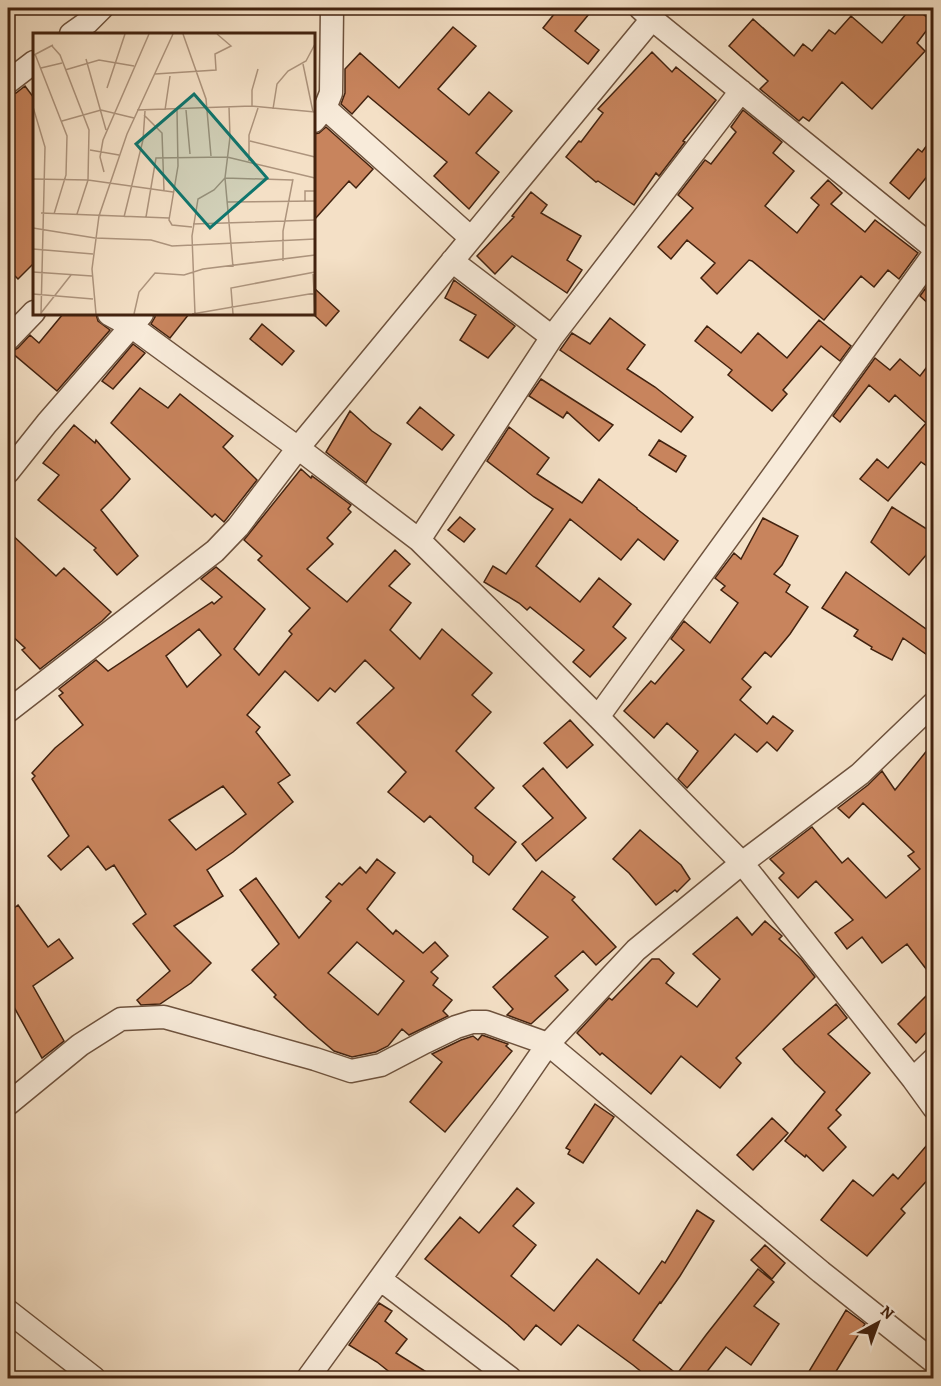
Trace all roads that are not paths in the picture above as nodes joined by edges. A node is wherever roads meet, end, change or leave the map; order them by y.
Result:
1 (102, 8) edge
2 (332, 8) edge
3 (646, 13) edge
4 (72, 33) edge
5 (33, 63) edge
6 (8, 82) edge
7 (741, 91) junction
8 (319, 114) edge
9 (471, 238) junction
10 (933, 248) edge
11 (933, 254) edge
12 (452, 261) junction
13 (33, 313) edge
14 (114, 315) edge
15 (137, 320) edge
16 (552, 337) junction
17 (8, 339) edge
18 (298, 448) junction
19 (8, 472) edge
20 (419, 540) junction
21 (933, 703) edge
22 (8, 711) edge
23 (598, 717) junction
24 (742, 863) junction
25 (548, 1044) junction
26 (933, 1059) edge
27 (913, 1079) junction
28 (8, 1104) edge
29 (933, 1108) edge
30 (380, 1279) junction
31 (8, 1311) edge
32 (933, 1362) edge
33 (94, 1378) edge
34 (308, 1378) edge
35 (510, 1378) edge

1 - 4 street
2 - 8 street
3 - 7 street
3 - 9 street
5 - 6 street
7 - 10 street
7 - 16 street
8 - 9 street
9 - 12 street
11 - 23 street
12 - 16 street
12 - 18 street
13 - 17 street
14 - 15 street
15 - 18 street
15 - 19 street
16 - 20 street
18 - 20 street
18 - 22 street
20 - 23 street
21 - 24 street
23 - 24 street
24 - 25 street
24 - 27 street
25 - 28 street
25 - 30 street
25 - 32 street
26 - 27 street
27 - 29 street
30 - 34 street
30 - 35 street
31 - 33 street

